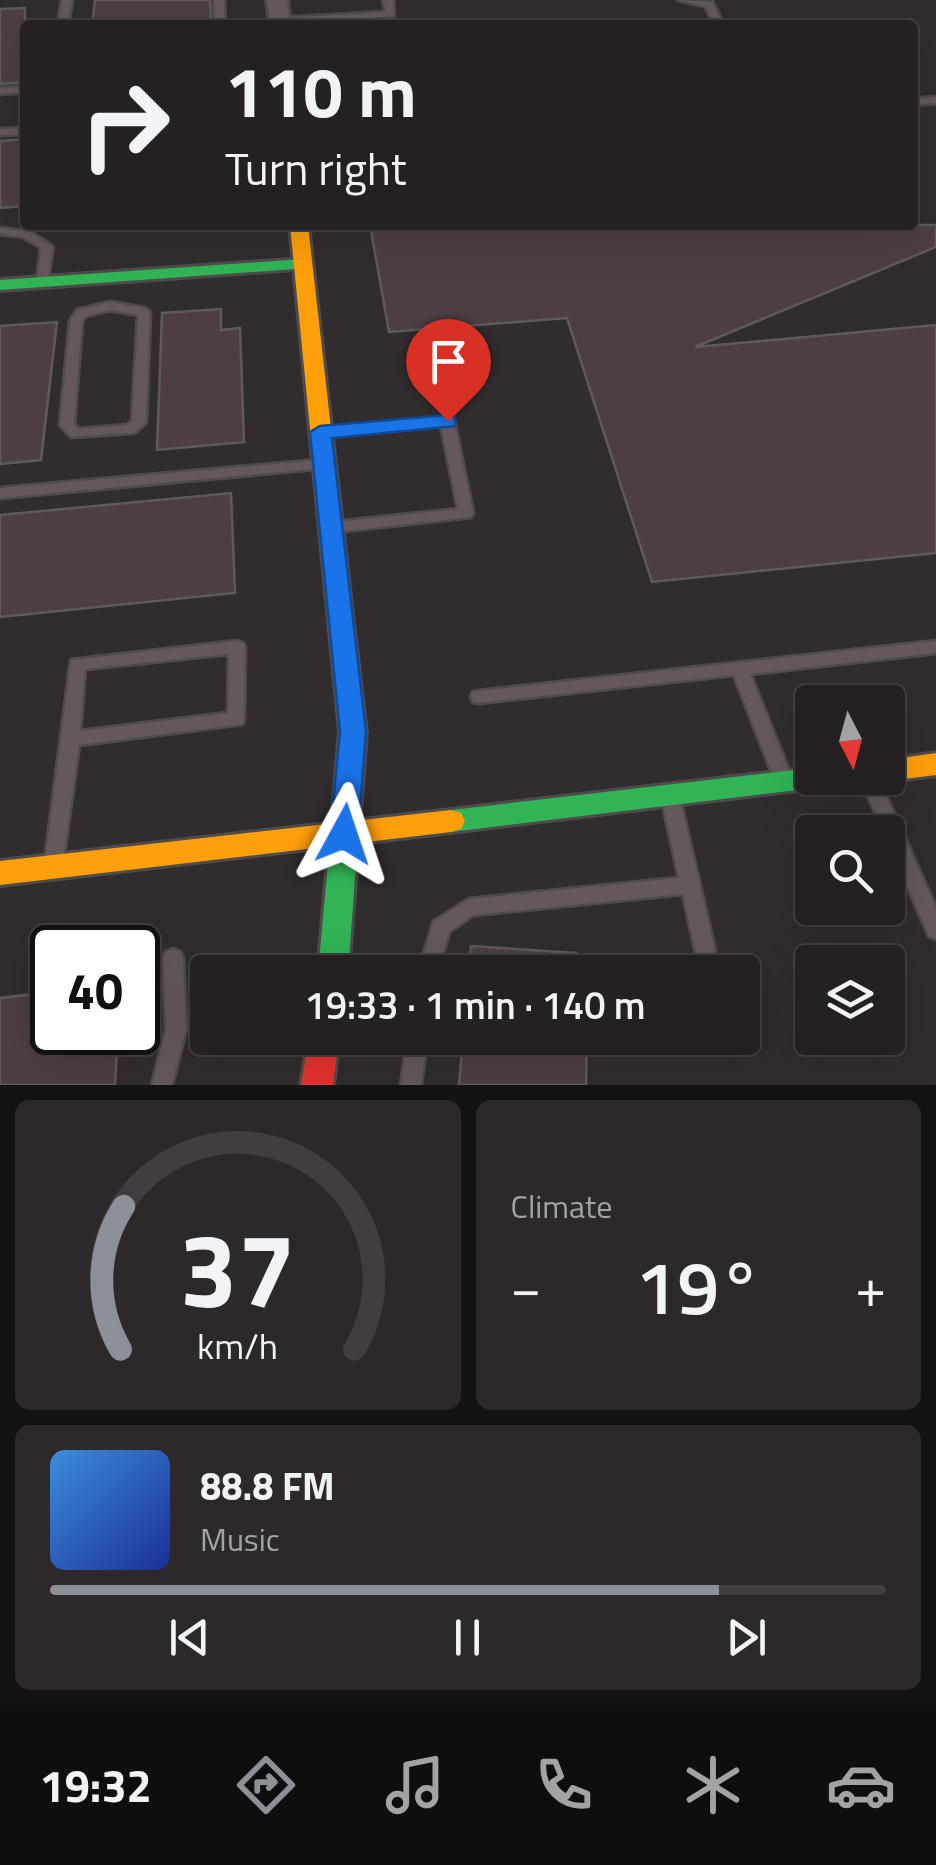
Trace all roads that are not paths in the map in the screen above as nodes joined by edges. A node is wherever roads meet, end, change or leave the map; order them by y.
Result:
1 (388, 0) edge
2 (683, 0) edge
3 (279, 15) edge
4 (717, 20) edge
5 (0, 230) edge
6 (299, 230) edge
7 (302, 264) junction
8 (113, 277) junction
9 (43, 282) junction
10 (0, 285) edge
11 (110, 306) junction
12 (320, 432) junction
13 (324, 465) junction
14 (0, 493) edge
15 (331, 528) junction
16 (936, 647) edge
17 (740, 669) junction
18 (479, 697) dead end
19 (71, 739) junction
20 (936, 764) edge
21 (905, 768) edge
22 (795, 781) edge
23 (785, 782) junction
24 (670, 795) junction
25 (876, 795) edge
26 (344, 834) junction
27 (53, 867) junction
28 (0, 873) edge
29 (690, 885) junction
30 (936, 930) edge
31 (334, 955) edge
32 (433, 955) edge
33 (706, 955) edge
34 (173, 958) dead end
35 (321, 1055) edge
36 (415, 1055) edge
37 (162, 1085) edge
38 (317, 1085) edge
39 (411, 1085) edge

1 - 3 lane
2 - 4 lane
5 - 9 lane
6 - 7 street
7 - 8 street
7 - 12 street
8 - 9 street
8 - 11 lane
9 - 10 street
11 - 11 lane
12 - 13 street
12 - 15 lane
13 - 14 lane
13 - 15 street
15 - 26 street
16 - 17 lane
17 - 18 lane
17 - 23 lane
19 - 19 lane
19 - 27 lane
20 - 21 street
22 - 23 street
23 - 24 street
24 - 26 street
24 - 29 lane
25 - 30 lane
26 - 27 street
26 - 31 street
27 - 28 street
29 - 32 lane
29 - 33 lane
34 - 37 lane
35 - 38 street
36 - 39 lane

